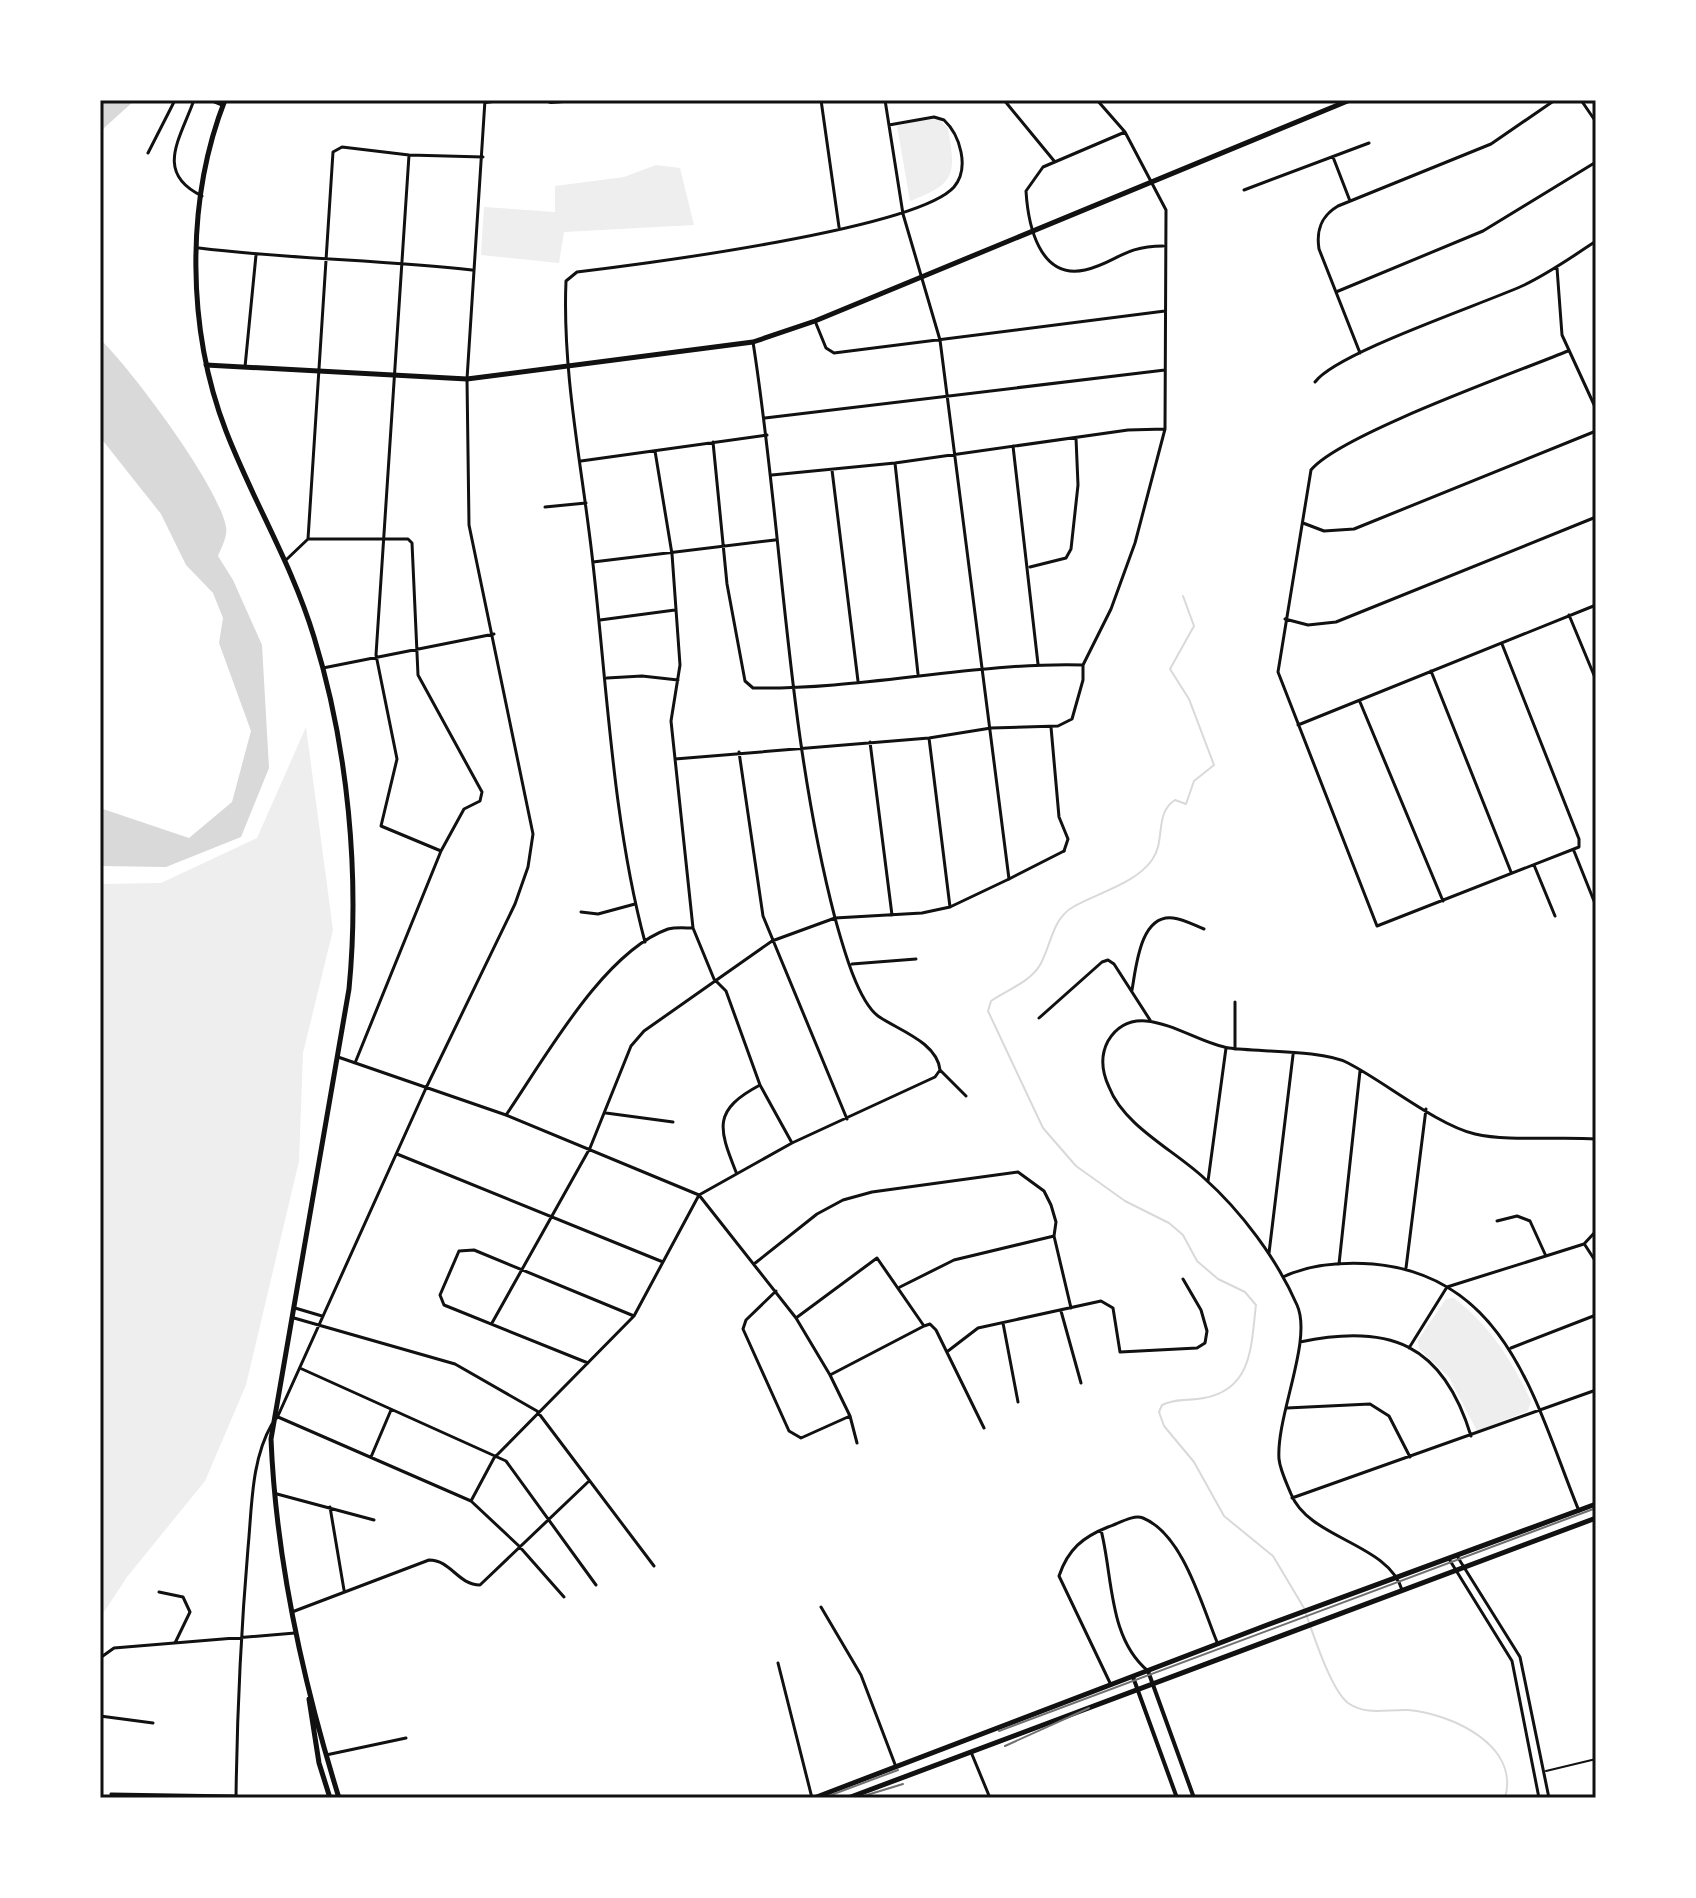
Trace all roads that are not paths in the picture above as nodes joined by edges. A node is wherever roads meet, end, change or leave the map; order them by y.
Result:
1 (175, 100) edge
2 (194, 100) edge
3 (210, 100) edge
4 (506, 100) edge
5 (541, 100) edge
6 (589, 100) edge
7 (821, 100) edge
8 (885, 100) edge
9 (1004, 100) edge
10 (1097, 100) edge
11 (1350, 100) edge
12 (1555, 100) edge
13 (1581, 100) edge
14 (485, 102) edge
15 (224, 103) edge
16 (1596, 122) edge
17 (889, 125) junction
18 (1125, 132) junction
19 (1369, 143) dead end
20 (148, 153) dead end
21 (409, 155) junction
22 (483, 157) junction
23 (1333, 157) junction
24 (1055, 162) junction
25 (1596, 162) edge
26 (1244, 190) dead end
27 (202, 196) junction
28 (1350, 201) junction
29 (903, 214) junction
30 (839, 228) junction
31 (1031, 229) junction
32 (1596, 241) edge
33 (1164, 246) junction
34 (195, 247) junction
35 (256, 255) junction
36 (325, 257) junction
37 (399, 262) junction
38 (1557, 267) junction
39 (472, 270) junction
40 (923, 276) junction
41 (1336, 292) junction
42 (1165, 311) junction
43 (815, 321) junction
44 (940, 340) junction
45 (753, 342) junction
46 (1568, 351) junction
47 (1360, 353) junction
48 (206, 365) junction
49 (570, 366) junction
50 (245, 367) junction
51 (321, 369) junction
52 (1165, 370) junction
53 (392, 374) junction
54 (467, 379) junction
55 (1315, 382) dead end
56 (947, 396) junction
57 (1596, 409) edge
58 (765, 418) junction
59 (1165, 429) junction
60 (1596, 431) edge
61 (767, 435) junction
62 (1076, 438) junction
63 (713, 442) junction
64 (1013, 446) junction
65 (655, 451) junction
66 (953, 453) junction
67 (581, 461) junction
68 (895, 463) junction
69 (832, 470) junction
70 (771, 475) junction
71 (586, 503) junction
72 (545, 507) dead end
73 (1596, 517) edge
74 (1303, 523) junction
75 (308, 539) junction
76 (383, 539) junction
77 (775, 540) junction
78 (723, 547) junction
79 (672, 554) junction
80 (287, 559) junction
81 (593, 562) junction
82 (1030, 567) junction
83 (1596, 605) edge
84 (676, 610) junction
85 (1569, 615) junction
86 (1285, 619) junction
87 (600, 620) junction
88 (494, 634) junction
89 (1502, 644) junction
90 (415, 651) junction
91 (376, 655) junction
92 (1038, 664) junction
93 (1083, 665) junction
94 (323, 668) junction
95 (981, 669) junction
96 (1431, 671) junction
97 (918, 675) junction
98 (607, 678) junction
99 (678, 680) junction
100 (1596, 680) edge
101 (858, 681) junction
102 (796, 689) junction
103 (1360, 702) junction
104 (1298, 725) junction
105 (1051, 727) junction
106 (991, 728) junction
107 (929, 738) junction
108 (870, 742) junction
109 (802, 748) junction
110 (739, 752) junction
111 (675, 759) junction
112 (441, 851) junction
113 (1574, 851) junction
114 (1534, 865) junction
115 (1511, 874) junction
116 (1009, 879) junction
117 (1443, 901) junction
118 (1594, 901) dead end
119 (635, 904) junction
120 (950, 907) junction
121 (581, 912) dead end
122 (892, 915) junction
123 (1555, 916) dead end
124 (835, 918) junction
125 (693, 928) junction
126 (1204, 929) dead end
127 (772, 941) junction
128 (645, 942) junction
129 (916, 959) dead end
130 (852, 964) junction
131 (714, 979) junction
132 (1132, 990) junction
133 (1235, 1002) dead end
134 (1039, 1018) dead end
135 (1150, 1020) junction
136 (1226, 1048) junction
137 (1235, 1049) junction
138 (1293, 1055) junction
139 (338, 1057) junction
140 (355, 1063) junction
141 (940, 1070) junction
142 (1360, 1071) junction
143 (760, 1085) junction
144 (426, 1088) junction
145 (966, 1096) dead end
146 (1426, 1109) junction
147 (605, 1113) junction
148 (506, 1115) junction
149 (847, 1119) junction
150 (673, 1122) dead end
151 (1596, 1139) edge
152 (792, 1143) junction
153 (590, 1148) junction
154 (397, 1154) junction
155 (736, 1172) junction
156 (1208, 1181) junction
157 (699, 1195) junction
158 (552, 1216) junction
159 (1497, 1221) dead end
160 (1596, 1231) edge
161 (1054, 1236) junction
162 (1584, 1244) junction
163 (1545, 1254) junction
164 (1269, 1255) junction
165 (663, 1262) junction
166 (1596, 1262) edge
167 (754, 1264) junction
168 (1339, 1264) junction
169 (1406, 1268) junction
170 (521, 1271) junction
171 (1282, 1277) junction
172 (1183, 1279) dead end
173 (900, 1287) junction
174 (1447, 1287) junction
175 (776, 1291) junction
176 (292, 1307) junction
177 (1071, 1308) junction
178 (1061, 1311) junction
179 (1596, 1315) edge
180 (291, 1316) junction
181 (322, 1316) junction
182 (634, 1316) junction
183 (796, 1318) junction
184 (1003, 1322) junction
185 (492, 1323) junction
186 (924, 1326) junction
187 (319, 1327) junction
188 (1300, 1342) junction
189 (1409, 1348) junction
190 (1511, 1348) junction
191 (948, 1351) junction
192 (588, 1363) junction
193 (302, 1369) junction
194 (830, 1375) junction
195 (1081, 1383) dead end
196 (1596, 1390) edge
197 (1018, 1402) dead end
198 (1285, 1408) junction
199 (391, 1410) junction
200 (537, 1411) junction
201 (1539, 1412) junction
202 (850, 1416) junction
203 (277, 1417) junction
204 (272, 1424) junction
205 (984, 1428) dead end
206 (1471, 1436) junction
207 (857, 1443) dead end
208 (371, 1457) junction
209 (1410, 1457) junction
210 (494, 1458) junction
211 (588, 1482) junction
212 (273, 1493) junction
213 (1292, 1498) junction
214 (471, 1501) junction
215 (1596, 1504) edge
216 (330, 1507) junction
217 (1579, 1511) junction
218 (548, 1516) junction
219 (1596, 1518) edge
220 (374, 1520) dead end
221 (1101, 1530) junction
222 (519, 1546) junction
223 (1457, 1556) junction
224 (1449, 1559) junction
225 (654, 1566) dead end
226 (1464, 1567) junction
227 (1455, 1571) junction
228 (1398, 1577) junction
229 (596, 1585) dead end
230 (1402, 1590) junction
231 (159, 1592) dead end
232 (344, 1592) junction
233 (564, 1597) dead end
234 (821, 1607) dead end
235 (292, 1612) junction
236 (295, 1633) junction
237 (240, 1639) junction
238 (1511, 1639) junction
239 (1502, 1643) junction
240 (174, 1644) junction
241 (1218, 1645) junction
242 (100, 1658) edge
243 (778, 1663) dead end
244 (1139, 1664) junction
245 (1148, 1671) junction
246 (1133, 1677) junction
247 (307, 1682) junction
248 (1153, 1684) junction
249 (1111, 1685) junction
250 (1138, 1690) junction
251 (1534, 1711) junction
252 (1524, 1713) junction
253 (100, 1716) edge
254 (153, 1723) dead end
255 (406, 1738) dead end
256 (971, 1752) junction
257 (326, 1755) junction
258 (1596, 1759) edge
259 (896, 1767) junction
260 (1545, 1771) junction
261 (111, 1794) dead end
262 (864, 1795) edge
263 (236, 1797) edge
264 (330, 1798) edge
265 (339, 1798) edge
266 (813, 1798) edge
267 (848, 1798) edge
268 (990, 1798) edge
269 (1177, 1798) edge
270 (1194, 1798) edge
271 (1539, 1798) edge
272 (1549, 1798) edge

1 - 20 street
2 - 27 street
3 - 15 street
4 - 14 lane
5 - 6 lane
7 - 30 street
8 - 17 street
9 - 24 street
10 - 18 street
11 - 31 main road
12 - 28 street
13 - 16 street
14 - 22 street
15 - 27 main road
17 - 29 street
17 - 29 street
18 - 24 street
18 - 33 street
19 - 23 street
21 - 22 street
21 - 36 street
21 - 37 street
22 - 39 street
23 - 26 street
23 - 28 street
24 - 31 street
25 - 41 street
27 - 34 main road
28 - 41 street
29 - 30 street
29 - 40 street
30 - 49 street
31 - 33 street
31 - 40 main road
32 - 38 street
33 - 42 street
34 - 35 street
34 - 48 main road
35 - 36 street
35 - 50 street
36 - 37 street
36 - 51 street
37 - 39 street
37 - 53 street
38 - 46 street
38 - 47 street
39 - 54 street
40 - 43 main road
40 - 44 street
41 - 47 street
42 - 44 street
42 - 52 street
43 - 44 street
43 - 45 main road
44 - 56 street
45 - 49 main road
45 - 58 street
46 - 57 street
46 - 74 street
47 - 55 street
48 - 50 main road
48 - 80 main road
49 - 54 main road
49 - 67 street
50 - 51 main road
51 - 53 main road
51 - 75 street
52 - 56 street
52 - 59 street
53 - 54 main road
53 - 76 street
54 - 88 street
56 - 58 street
56 - 66 street
58 - 61 street
59 - 62 street
59 - 93 street
60 - 74 street
61 - 63 street
61 - 70 street
62 - 64 street
62 - 82 street
63 - 65 street
63 - 78 street
64 - 66 street
64 - 82 street
65 - 67 street
65 - 79 street
66 - 68 street
66 - 95 street
67 - 71 street
68 - 69 street
68 - 97 street
69 - 70 street
69 - 101 street
70 - 77 street
71 - 72 street
71 - 81 street
73 - 86 street
74 - 86 street
75 - 76 street
75 - 80 street
76 - 90 street
76 - 91 street
77 - 78 street
77 - 102 street
78 - 79 street
78 - 102 street
79 - 81 street
79 - 84 street
80 - 94 main road
81 - 87 street
82 - 92 street
83 - 85 street
84 - 87 street
84 - 99 street
85 - 89 street
85 - 100 street
86 - 104 street
87 - 98 street
88 - 90 street
88 - 144 street
89 - 96 street
89 - 113 street
90 - 91 street
90 - 112 street
91 - 94 street
91 - 112 street
92 - 93 street
92 - 95 street
93 - 105 street
94 - 139 main road
95 - 97 street
95 - 106 street
96 - 103 street
96 - 115 street
97 - 101 street
98 - 99 street
98 - 119 street
99 - 111 street
101 - 102 street
102 - 109 street
103 - 104 street
103 - 117 street
104 - 117 street
105 - 106 street
105 - 116 street
106 - 107 street
106 - 116 street
107 - 108 street
107 - 120 street
108 - 109 street
108 - 122 street
109 - 110 street
109 - 124 street
110 - 111 street
110 - 127 street
111 - 125 street
112 - 140 street
113 - 114 street
113 - 118 street
114 - 115 street
114 - 123 street
115 - 117 street
116 - 120 street
119 - 121 street
119 - 128 street
120 - 122 street
122 - 124 street
124 - 127 street
124 - 130 street
125 - 128 street
125 - 131 street
126 - 132 street
127 - 131 street
127 - 149 street
128 - 148 street
129 - 130 street
130 - 141 street
131 - 143 street
131 - 147 street
132 - 134 street
132 - 135 street
133 - 137 street
135 - 136 street
135 - 156 street
136 - 137 street
136 - 156 street
137 - 138 street
138 - 142 street
138 - 164 street
139 - 140 street
139 - 176 main road
140 - 144 street
141 - 145 street
141 - 149 street
142 - 146 street
142 - 168 street
143 - 152 street
143 - 155 street
144 - 148 street
144 - 154 street
146 - 151 street
146 - 169 street
147 - 150 street
147 - 153 street
148 - 153 street
149 - 152 street
152 - 155 street
153 - 157 street
153 - 158 street
154 - 158 street
154 - 181 street
155 - 157 street
156 - 164 street
157 - 165 street
157 - 167 street
158 - 165 street
158 - 170 street
159 - 163 street
160 - 162 street
161 - 167 street
161 - 173 street
161 - 177 street
162 - 163 street
162 - 166 street
163 - 174 street
164 - 171 street
165 - 182 street
167 - 175 street
168 - 169 street
168 - 171 street
169 - 174 street
170 - 182 street
170 - 185 street
170 - 185 street
171 - 188 street
172 - 177 street
173 - 183 street
173 - 186 street
174 - 189 street
174 - 190 street
175 - 183 street
175 - 202 street
176 - 180 main road
176 - 181 street
177 - 178 street
178 - 184 street
178 - 195 street
179 - 190 street
180 - 187 street
180 - 204 main road
181 - 187 street
182 - 192 street
183 - 194 street
184 - 191 street
184 - 197 street
185 - 192 street
186 - 191 street
186 - 194 street
187 - 193 street
187 - 200 street
188 - 189 street
188 - 198 street
189 - 206 street
190 - 201 street
191 - 205 street
192 - 200 street
193 - 199 street
193 - 203 street
194 - 202 street
196 - 201 street
198 - 209 street
198 - 213 street
199 - 208 street
199 - 210 street
200 - 210 street
200 - 211 street
201 - 206 street
201 - 217 street
202 - 207 street
203 - 204 street
203 - 208 street
204 - 212 main road
204 - 237 street
206 - 209 street
208 - 214 street
209 - 213 street
210 - 214 street
210 - 218 street
211 - 218 street
211 - 225 street
212 - 216 street
212 - 235 main road
213 - 228 street
214 - 222 street
215 - 217 main road
216 - 220 street
216 - 232 street
217 - 223 main road
218 - 222 street
218 - 229 street
219 - 226 main road
221 - 241 street
221 - 244 street
221 - 249 street
222 - 232 street
222 - 233 street
223 - 224 main road
223 - 226 street
224 - 227 street
224 - 228 main road
226 - 227 main road
226 - 238 street
227 - 230 main road
227 - 239 street
228 - 230 street
228 - 241 main road
230 - 248 main road
231 - 240 street
232 - 235 street
234 - 259 street
235 - 236 main road
236 - 237 street
236 - 247 main road
237 - 240 street
237 - 263 street
238 - 239 street
238 - 251 street
239 - 252 street
240 - 242 street
241 - 245 main road
243 - 266 street
244 - 245 street
244 - 246 street
245 - 246 main road
245 - 248 street
246 - 249 main road
246 - 250 street
247 - 257 main road
247 - 264 main road
248 - 250 main road
248 - 270 street
249 - 259 main road
250 - 256 main road
250 - 269 street
251 - 252 street
251 - 260 street
252 - 271 street
253 - 254 street
255 - 257 street
256 - 262 main road
256 - 268 street
257 - 265 main road
258 - 260 lane
259 - 266 main road
260 - 272 street
261 - 263 street
262 - 267 main road

